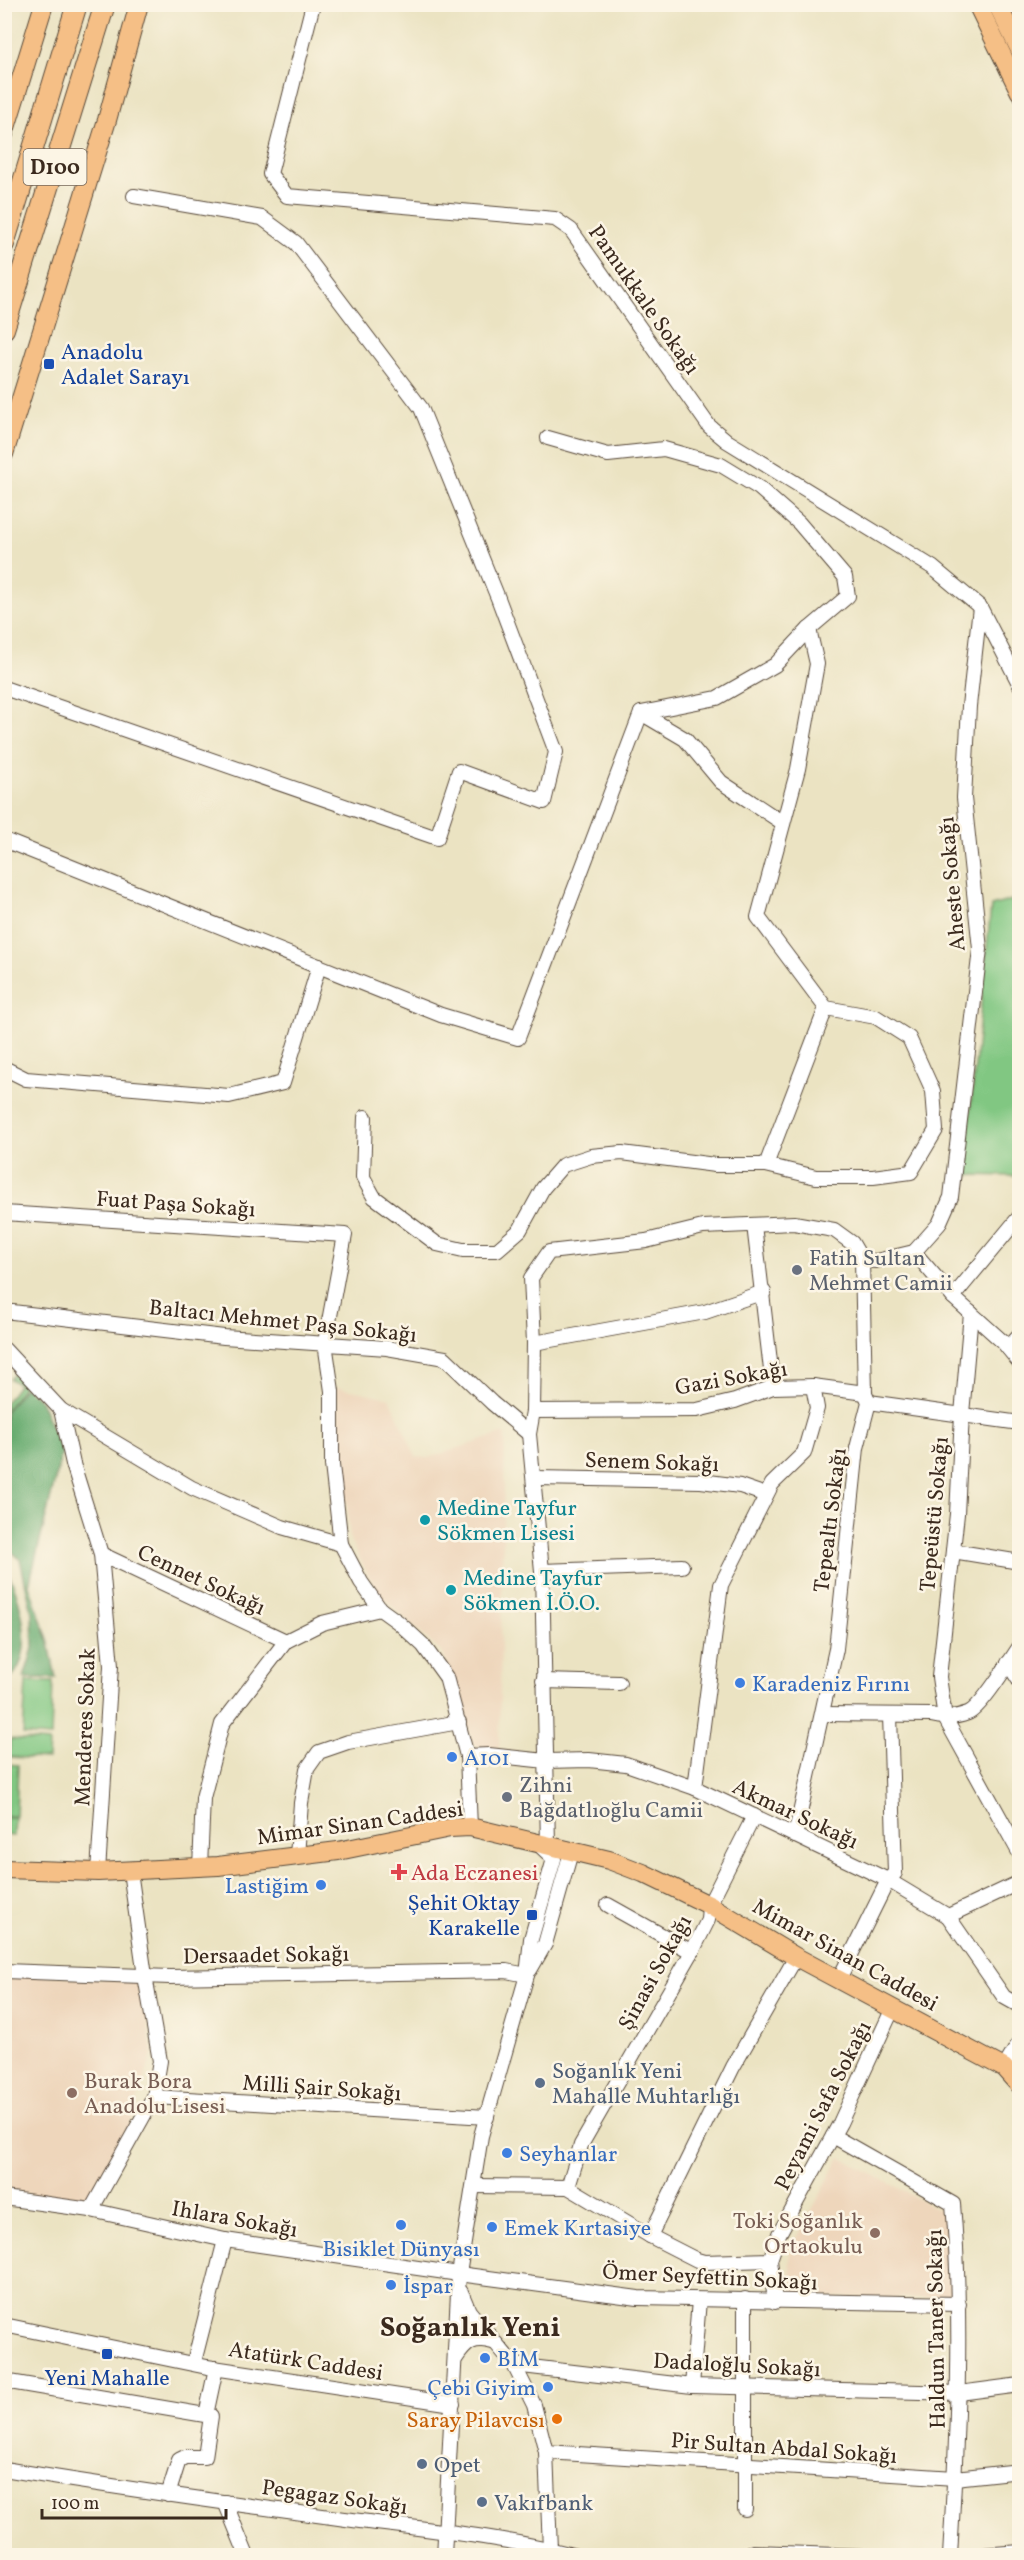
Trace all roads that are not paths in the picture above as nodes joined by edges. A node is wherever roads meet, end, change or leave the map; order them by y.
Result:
1 (44, 4) edge
2 (77, 4) edge
3 (105, 4) edge
4 (139, 4) edge
5 (314, 4) edge
6 (977, 4) edge
7 (997, 4) edge
8 (1020, 50) edge
9 (1020, 92) edge
10 (4, 134) edge
11 (134, 196) dead end
12 (4, 244) edge
13 (4, 329) edge
14 (548, 438) dead end
15 (4, 454) edge
16 (980, 607) junction
17 (808, 629) junction
18 (1020, 685) edge
19 (4, 688) edge
20 (642, 713) junction
21 (783, 823) junction
22 (4, 840) edge
23 (319, 966) junction
24 (826, 1008) junction
25 (4, 1068) edge
26 (365, 1117) dead end
27 (766, 1165) junction
28 (4, 1213) edge
29 (1020, 1216) edge
30 (754, 1225) junction
31 (914, 1252) junction
32 (862, 1260) junction
33 (764, 1292) junction
34 (953, 1296) junction
35 (4, 1311) edge
36 (971, 1313) junction
37 (1020, 1335) edge
38 (325, 1343) junction
39 (534, 1343) junction
40 (1008, 1348) junction
41 (4, 1349) edge
42 (1020, 1363) edge
43 (813, 1386) junction
44 (773, 1388) junction
45 (867, 1397) junction
46 (61, 1410) junction
47 (533, 1411) junction
48 (962, 1414) junction
49 (1020, 1423) edge
50 (529, 1434) junction
51 (535, 1478) junction
52 (766, 1495) junction
53 (341, 1544) junction
54 (953, 1551) junction
55 (101, 1554) junction
56 (1020, 1562) edge
57 (682, 1566) dead end
58 (542, 1570) junction
59 (380, 1609) junction
60 (286, 1641) junction
61 (1020, 1646) edge
62 (1008, 1663) junction
63 (543, 1681) junction
64 (1020, 1682) edge
65 (619, 1683) dead end
66 (822, 1714) junction
67 (890, 1715) junction
68 (945, 1718) junction
69 (459, 1722) junction
70 (468, 1756) junction
71 (546, 1761) junction
72 (695, 1788) junction
73 (754, 1816) junction
74 (470, 1827) junction
75 (795, 1836) junction
76 (542, 1843) junction
77 (571, 1851) junction
78 (1020, 1854) edge
79 (297, 1856) junction
80 (200, 1867) junction
81 (4, 1869) edge
82 (130, 1870) junction
83 (98, 1872) junction
84 (888, 1880) junction
85 (1020, 1882) edge
86 (608, 1905) dead end
87 (709, 1905) junction
88 (948, 1916) junction
89 (692, 1952) junction
90 (796, 1957) junction
91 (4, 1971) edge
92 (527, 1974) junction
93 (145, 1976) junction
94 (839, 1979) junction
95 (1020, 2006) edge
96 (893, 2008) junction
97 (1020, 2041) edge
98 (1004, 2068) junction
99 (1020, 2086) edge
100 (154, 2097) junction
101 (487, 2117) junction
102 (832, 2136) junction
103 (474, 2186) junction
104 (568, 2187) junction
105 (4, 2198) edge
106 (91, 2210) junction
107 (650, 2236) junction
108 (225, 2240) junction
109 (770, 2260) junction
110 (459, 2274) junction
111 (460, 2290) junction
112 (746, 2299) junction
113 (699, 2300) junction
114 (774, 2302) junction
115 (959, 2304) junction
116 (4, 2325) edge
117 (493, 2342) junction
118 (456, 2359) junction
119 (194, 2362) junction
120 (514, 2365) junction
121 (216, 2368) junction
122 (4, 2381) edge
123 (1020, 2385) edge
124 (692, 2386) junction
125 (745, 2387) junction
126 (959, 2392) junction
127 (453, 2404) junction
128 (206, 2415) junction
129 (546, 2452) junction
130 (745, 2466) junction
131 (4, 2469) edge
132 (1020, 2471) edge
133 (955, 2478) junction
134 (168, 2495) junction
135 (225, 2502) junction
136 (745, 2509) dead end
137 (446, 2532) junction
138 (551, 2552) edge
139 (1020, 2552) edge
140 (4, 2554) edge
141 (14, 2556) edge
142 (247, 2556) edge
143 (444, 2556) edge
144 (576, 2556) edge
145 (741, 2556) edge
146 (864, 2556) edge
147 (950, 2556) edge
148 (972, 2556) edge

1 - 10 main road
2 - 12 highway, D100
3 - 13 highway, D100
4 - 15 main road
5 - 16 street, Pamukkale Sokağı
6 - 9 main road
7 - 8 main road
11 - 19 street
14 - 17 street
16 - 18 street, Pamukkale Sokağı
16 - 31 street, Aheste Sokağı
17 - 20 street
17 - 21 street
20 - 21 street
20 - 23 street
21 - 24 street
22 - 23 street
23 - 25 street
24 - 27 street
24 - 27 street
26 - 27 street
28 - 38 street, Fuat Paşa Sokağı
29 - 34 street
30 - 32 street
30 - 33 street
30 - 39 street
31 - 32 street
31 - 34 street
32 - 45 street, Tepealtı Sokağı
33 - 39 street
33 - 44 street
34 - 36 street
35 - 38 street, Baltacı Mehmet Paşa Sokağı
36 - 40 street
36 - 48 street, Tepeüstü Sokağı
37 - 40 street
38 - 50 street, Baltacı Mehmet Paşa Sokağı
38 - 53 street
39 - 47 street
40 - 42 street
41 - 46 street
43 - 44 street, Gazi Sokağı
43 - 45 street, Gazi Sokağı
43 - 52 street
44 - 47 street, Gazi Sokağı
45 - 48 street, Gazi Sokağı
45 - 66 street, Tepealtı Sokağı
46 - 53 street
46 - 55 street, Menderes Sokak
47 - 50 street
48 - 49 street, Gazi Sokağı
48 - 54 street, Tepeüstü Sokağı
50 - 51 street
51 - 52 street, Senem Sokağı
51 - 58 street
52 - 72 street
53 - 59 street
54 - 56 street
54 - 68 street, Tepeüstü Sokağı
55 - 60 street, Cennet Sokağı
55 - 83 street, Menderes Sokak
57 - 58 street
58 - 63 street
59 - 60 street
59 - 69 street
60 - 80 street
61 - 62 street
62 - 64 street
62 - 68 street
63 - 65 street
63 - 71 street
66 - 67 street
66 - 75 street, Tepealtı Sokağı
67 - 68 street
67 - 84 street
68 - 78 street
69 - 70 street
69 - 79 street
70 - 71 street, Akmar Sokağı
70 - 74 street
71 - 72 street, Akmar Sokağı
71 - 76 street
72 - 73 street, Akmar Sokağı
73 - 75 street, Akmar Sokağı
73 - 87 street, Şinasi Sokağı
74 - 76 main road, Mimar Sinan Caddesi
74 - 79 main road, Mimar Sinan Caddesi
75 - 84 street, Akmar Sokağı
76 - 77 main road, Mimar Sinan Caddesi
76 - 92 street
77 - 87 main road, Mimar Sinan Caddesi
77 - 92 street
79 - 80 main road, Mimar Sinan Caddesi
80 - 82 main road, Mimar Sinan Caddesi
81 - 83 main road, Mimar Sinan Caddesi
82 - 83 main road, Mimar Sinan Caddesi
82 - 93 street
84 - 88 street, Akmar Sokağı
84 - 94 street
85 - 88 street
86 - 89 street
87 - 89 street, Şinasi Sokağı
87 - 90 main road, Mimar Sinan Caddesi
88 - 95 street, Akmar Sokağı
89 - 104 street, Şinasi Sokağı
90 - 94 main road, Mimar Sinan Caddesi
90 - 107 street
91 - 93 street, Dersaadet Sokağı
92 - 93 street, Dersaadet Sokağı
92 - 101 street
93 - 100 street
94 - 96 main road, Mimar Sinan Caddesi
96 - 98 main road, Mimar Sinan Caddesi
96 - 102 street, Peyami Safa Sokağı
97 - 98 street
98 - 99 main road, Mimar Sinan Caddesi
100 - 101 street, Milli Şair Sokağı
100 - 106 street
101 - 103 street
102 - 109 street, Peyami Safa Sokağı
102 - 115 street, Haldun Taner Sokağı
103 - 104 street
103 - 110 street
104 - 107 street
105 - 106 street, Ihlara Sokağı
106 - 108 street, Ihlara Sokağı
107 - 109 street
108 - 110 street, Ihlara Sokağı
108 - 119 street
109 - 114 street
110 - 111 street
110 - 113 street, Ömer Seyfettin Sokağı
111 - 117 street
111 - 118 street
112 - 113 street, Ömer Seyfettin Sokağı
112 - 114 street, Ömer Seyfettin Sokağı
112 - 125 street
113 - 124 street
114 - 115 street, Ömer Seyfettin Sokağı
115 - 126 street, Haldun Taner Sokağı
116 - 119 street, Atatürk Caddesi
117 - 118 street
117 - 120 street
118 - 127 street
119 - 121 street, Atatürk Caddesi
120 - 124 street, Dadaloğlu Sokağı
120 - 129 street
121 - 127 street, Atatürk Caddesi
121 - 128 street
122 - 128 street
123 - 126 street, Dadaloğlu Sokağı
124 - 125 street, Dadaloğlu Sokağı
125 - 126 street, Dadaloğlu Sokağı
125 - 130 street
126 - 133 street, Haldun Taner Sokağı
127 - 137 street
128 - 134 street
129 - 130 street, Pir Sultan Abdal Sokağı
129 - 138 street
130 - 133 street, Pir Sultan Abdal Sokağı
130 - 136 street
131 - 134 street, Pegagaz Sokağı
132 - 133 street, Pir Sultan Abdal Sokağı
133 - 147 street, Haldun Taner Sokağı
134 - 135 street, Pegagaz Sokağı
135 - 137 street, Pegagaz Sokağı
135 - 142 street
137 - 138 street, Pegagaz Sokağı
137 - 143 street
138 - 144 street, Pegagaz Sokağı
139 - 148 street
140 - 141 street
145 - 146 street

